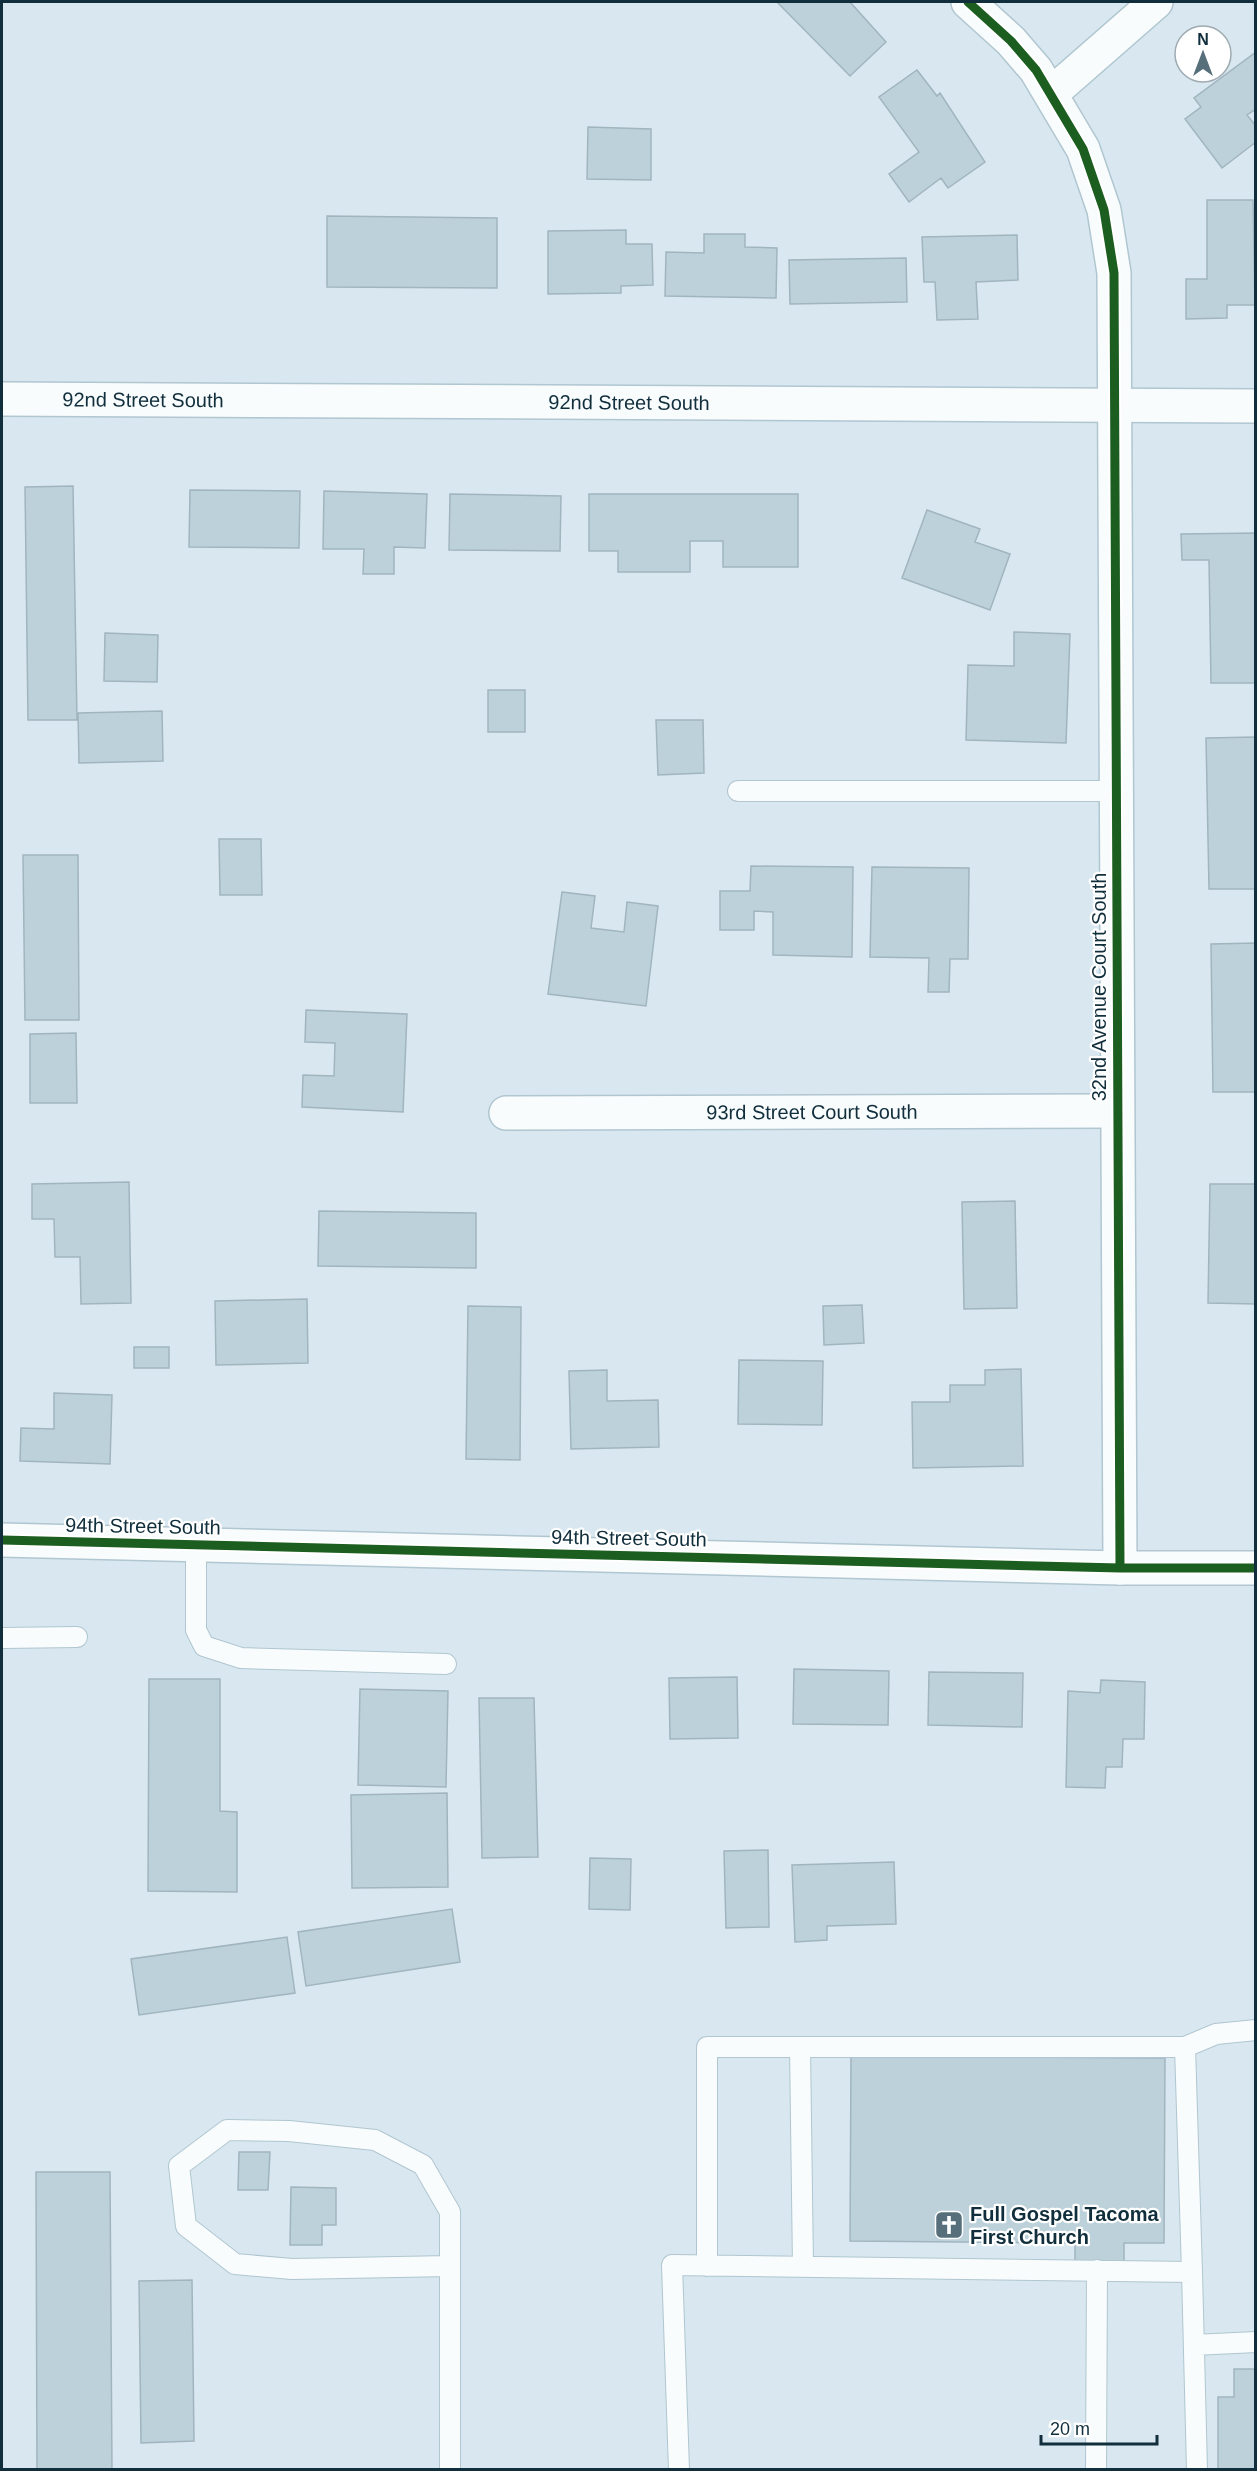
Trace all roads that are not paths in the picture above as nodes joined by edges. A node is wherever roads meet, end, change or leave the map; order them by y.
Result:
1 (968, 2) edge
2 (1156, 2) edge
3 (1052, 93) junction
4 (2, 399) edge
5 (1115, 406) junction
6 (1256, 406) edge
7 (738, 791) dead end
8 (1116, 791) junction
9 (1118, 1111) junction
10 (506, 1113) dead end
11 (2, 1540) edge
12 (196, 1545) junction
13 (1120, 1568) junction
14 (1256, 1568) edge
15 (77, 1637) dead end
16 (2, 1638) edge
17 (446, 1664) dead end
18 (1256, 2030) edge
19 (800, 2047) junction
20 (1185, 2047) junction
21 (450, 2266) junction
22 (707, 2266) junction
23 (803, 2267) junction
24 (1097, 2270) junction
25 (1192, 2271) junction
26 (1256, 2342) edge
27 (1194, 2345) junction
28 (450, 2469) edge
29 (679, 2469) edge
30 (1096, 2469) edge
31 (1197, 2469) edge

1 - 3 street, 32nd Avenue Court South
2 - 3 street
3 - 5 street, 32nd Avenue Court South
4 - 5 street, 92nd Street South
5 - 6 street, 92nd Street South
5 - 8 street, 32nd Avenue Court South
7 - 8 lane
8 - 9 street, 32nd Avenue Court South
9 - 10 street, 93rd Street Court South
9 - 13 street, 32nd Avenue Court South
11 - 12 street, 94th Street South
12 - 13 street, 94th Street South
12 - 17 lane
13 - 14 street, 94th Street South
15 - 16 lane
18 - 20 lane
19 - 20 lane
19 - 22 lane
19 - 23 lane
20 - 25 lane
21 - 21 lane
21 - 28 lane
22 - 23 lane
22 - 29 lane
23 - 24 lane
24 - 25 lane
24 - 30 lane
25 - 27 lane
26 - 27 lane
27 - 31 lane

